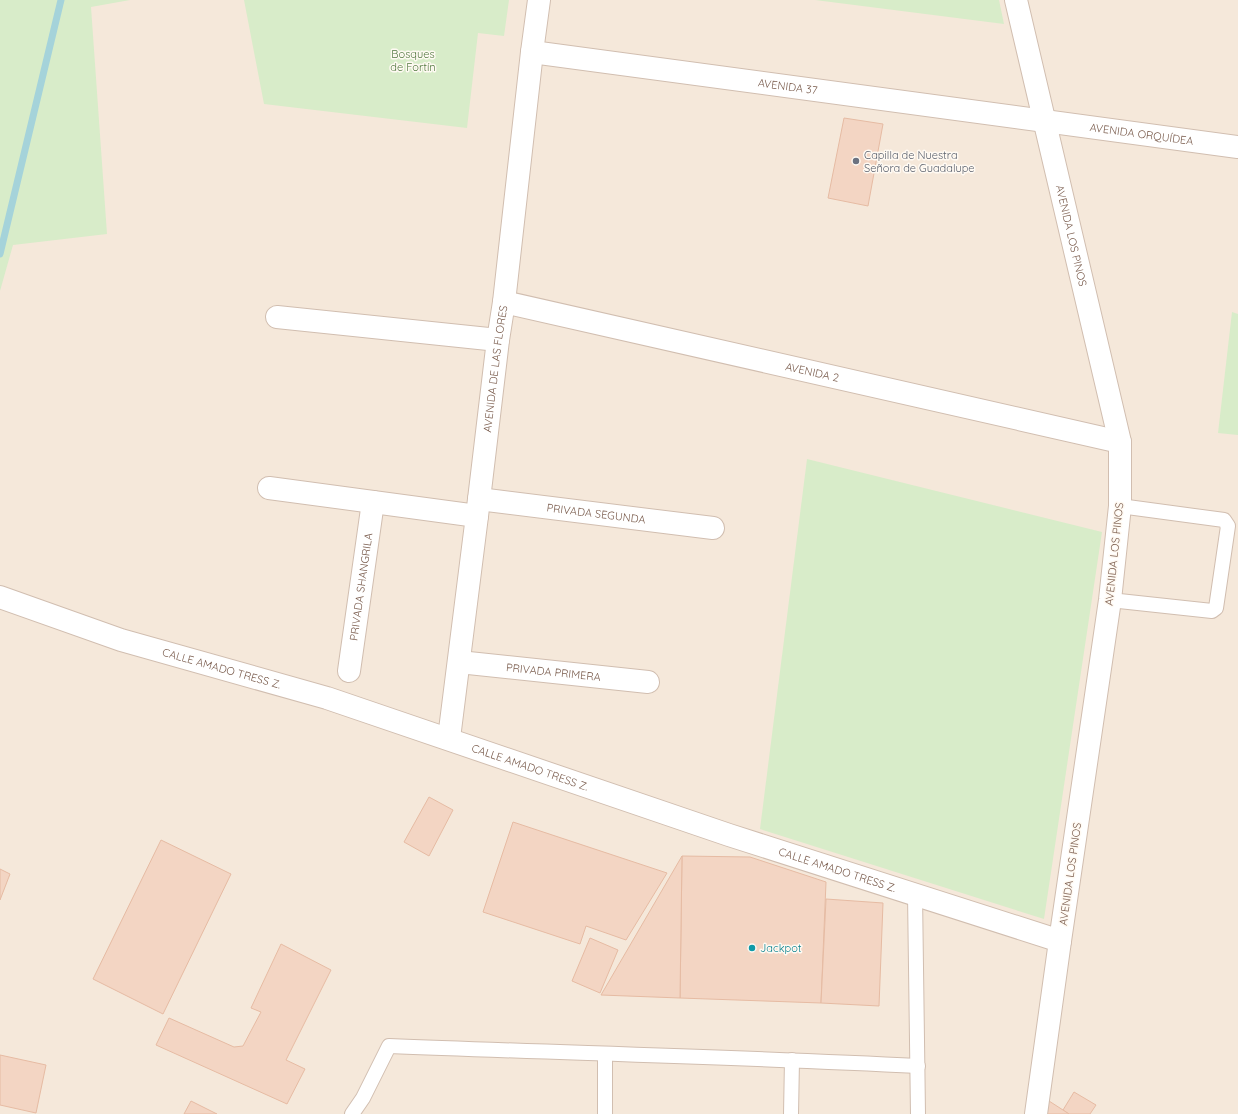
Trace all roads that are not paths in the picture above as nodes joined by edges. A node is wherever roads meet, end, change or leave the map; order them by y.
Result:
1 (539, 0) edge
2 (1016, 0) edge
3 (532, 52) junction
4 (1044, 121) junction
5 (1238, 147) edge
6 (504, 302) junction
7 (277, 317) dead end
8 (498, 340) junction
9 (1120, 442) junction
10 (269, 488) dead end
11 (373, 502) junction
12 (1120, 506) junction
13 (478, 507) junction
14 (713, 528) dead end
15 (0, 597) edge
16 (1110, 600) junction
17 (459, 662) junction
18 (349, 671) dead end
19 (648, 682) dead end
20 (449, 738) junction
21 (915, 894) junction
22 (1060, 941) junction
23 (605, 1054) junction
24 (792, 1060) junction
25 (918, 1066) junction
26 (352, 1114) edge
27 (605, 1114) edge
28 (791, 1114) edge
29 (918, 1114) edge
30 (1036, 1114) edge

1 - 3 street, AVENIDA DE LAS FLORES
2 - 4 street, AVENIDA LOS PINOS
3 - 4 street, AVENIDA 37
3 - 6 street, AVENIDA DE LAS FLORES
4 - 5 street, AVENIDA ORQUÍDEA
4 - 9 street, AVENIDA LOS PINOS
6 - 8 street, AVENIDA DE LAS FLORES
6 - 9 street, AVENIDA 2
7 - 8 street
8 - 13 street, AVENIDA DE LAS FLORES
9 - 12 street, AVENIDA LOS PINOS
10 - 11 street
11 - 13 street
11 - 18 street, PRIVADA SHANGRILA
12 - 16 street, AVENIDA LOS PINOS
12 - 16 lane
13 - 14 street, PRIVADA SEGUNDA
13 - 17 street, AVENIDA DE LAS FLORES
15 - 20 street, CALLE AMADO TRESS Z.
16 - 22 street, AVENIDA LOS PINOS
17 - 19 street, PRIVADA PRIMERA
17 - 20 street, AVENIDA DE LAS FLORES
20 - 21 street, CALLE AMADO TRESS Z.
21 - 22 street, CALLE AMADO TRESS Z.
21 - 25 lane
22 - 30 street, AVENIDA LOS PINOS
23 - 24 lane
23 - 26 lane
23 - 27 lane
24 - 25 lane
24 - 28 lane
25 - 29 lane

